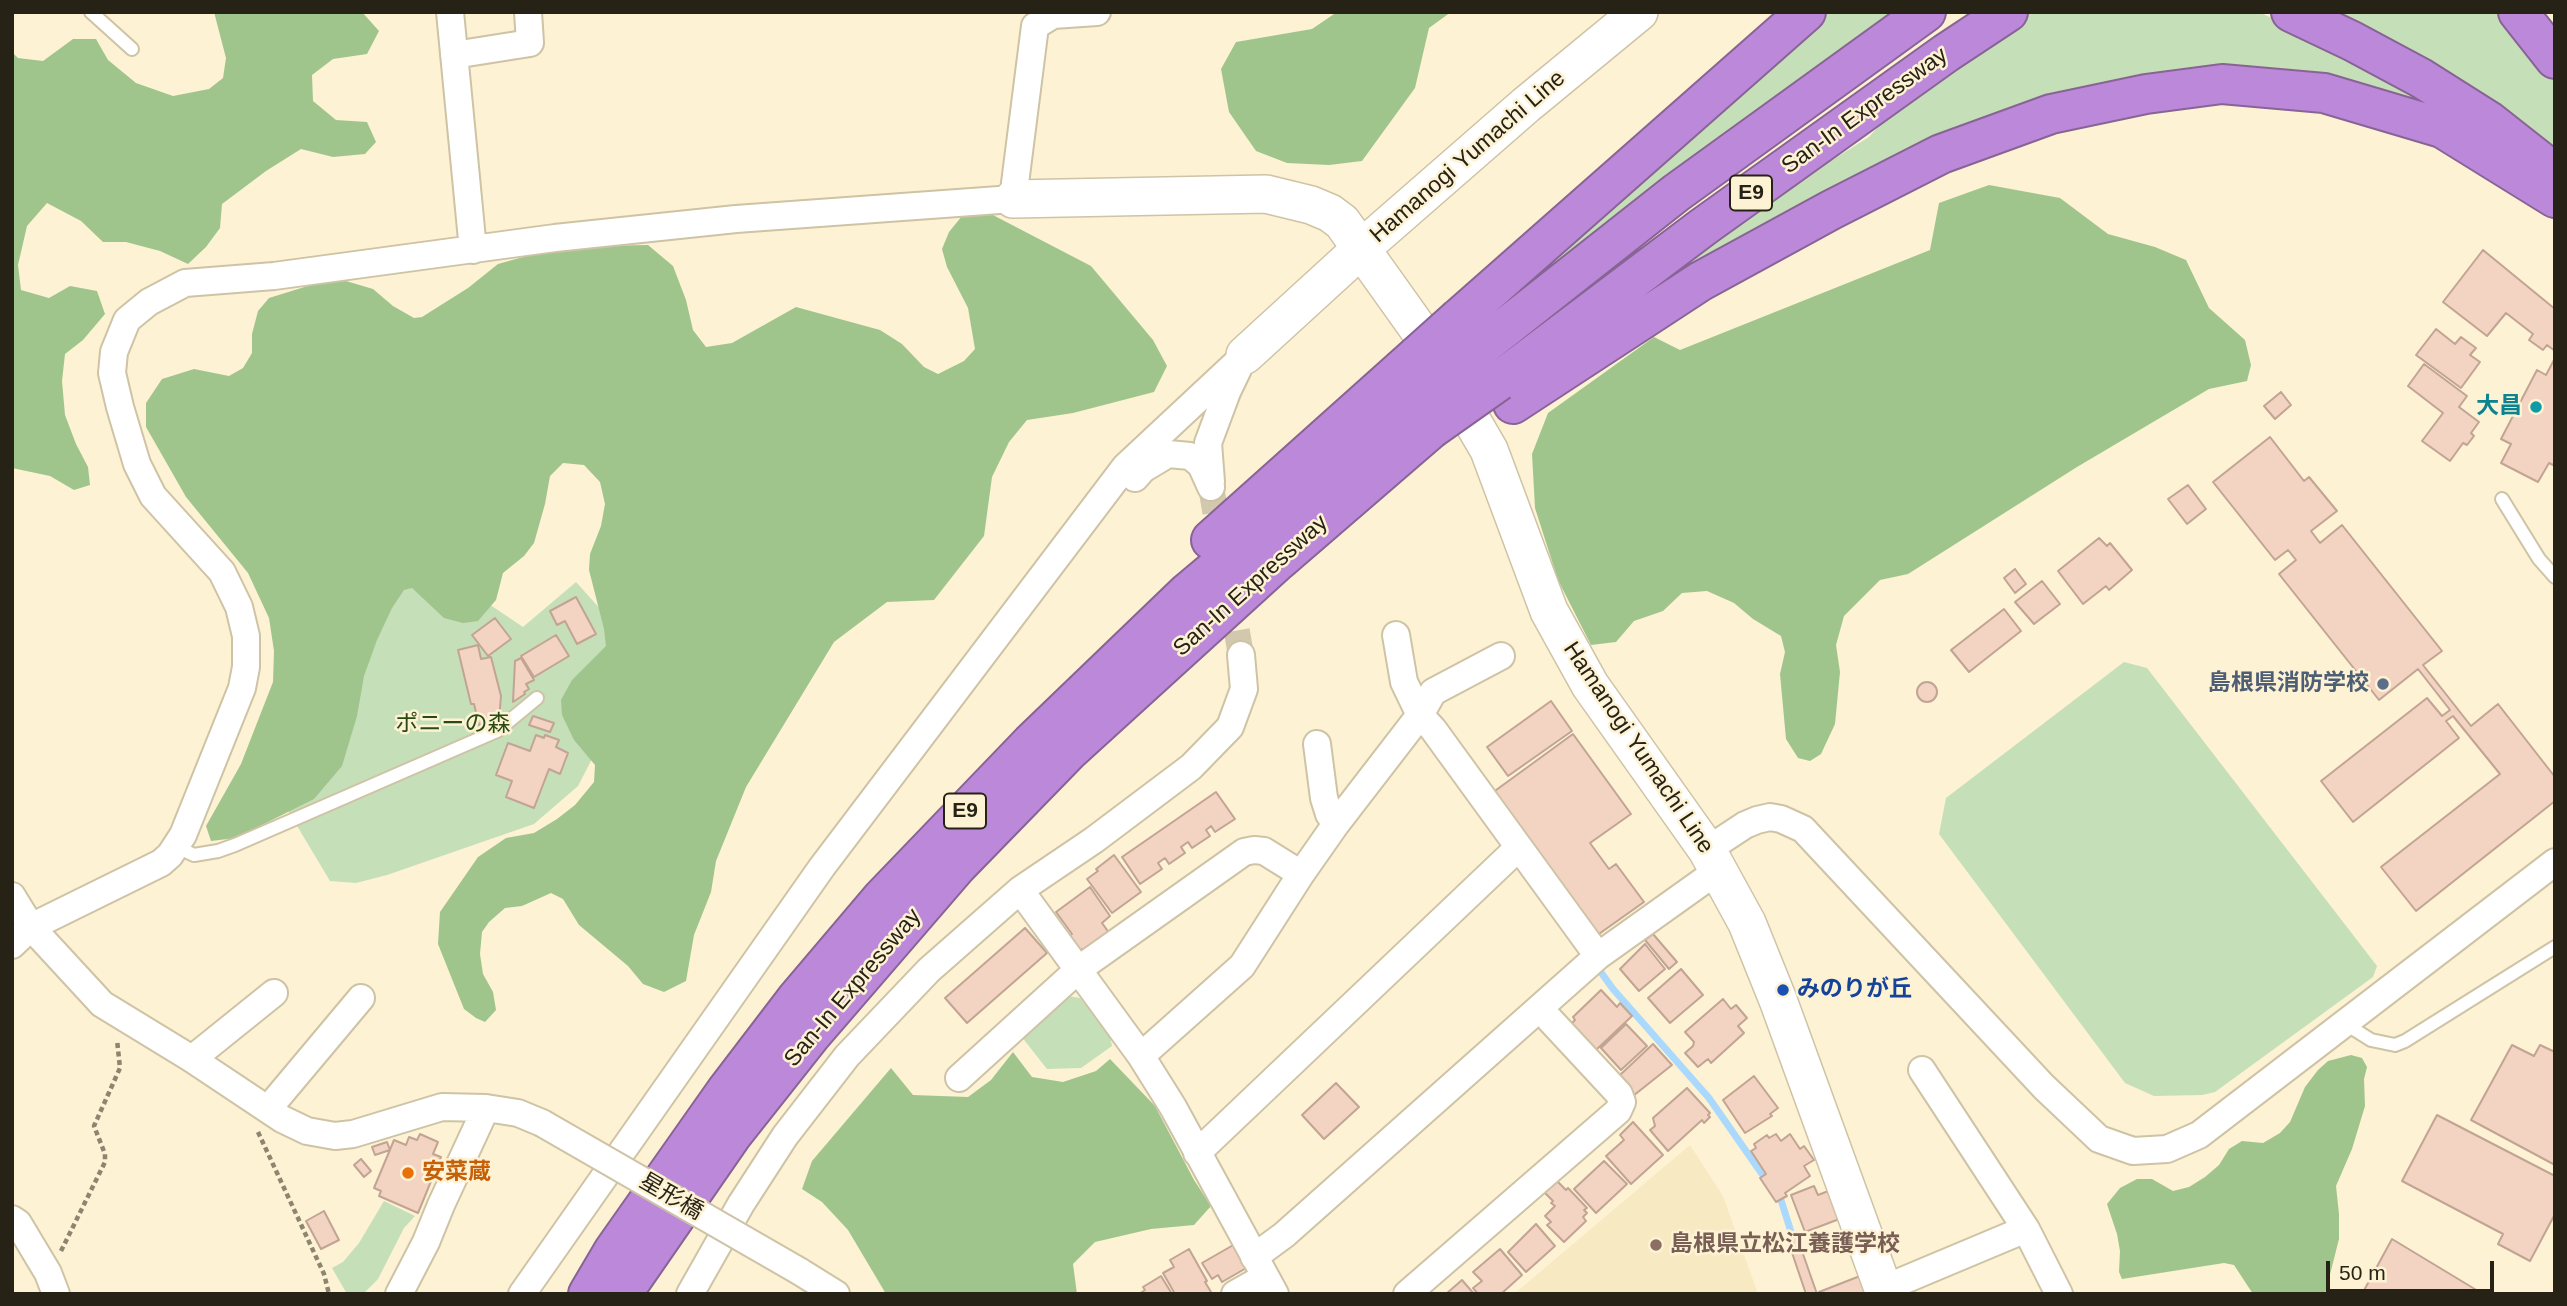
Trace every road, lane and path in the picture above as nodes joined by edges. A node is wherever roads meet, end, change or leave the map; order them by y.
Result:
1 (91, 12) edge
2 (450, 12) edge
3 (527, 12) edge
4 (1097, 12) edge
5 (1639, 12) edge
6 (1806, 12) edge
7 (1926, 12) edge
8 (2008, 12) edge
9 (2291, 12) edge
10 (2518, 12) edge
11 (132, 49) dead end
12 (454, 55) junction
13 (2555, 59) edge
14 (2555, 173) edge
15 (2555, 198) edge
16 (1013, 199) junction
17 (1362, 248) junction
18 (473, 250) junction
19 (1468, 334) junction
20 (1245, 355) junction
21 (1506, 392) junction
22 (1425, 411) junction
23 (2502, 499) dead end
24 (1058, 556) junction
25 (2555, 578) edge
26 (1396, 635) dead end
27 (1241, 655) tunnel mouth
28 (1502, 656) dead end
29 (537, 698) dead end
30 (1420, 715) junction
31 (1317, 744) dead end
32 (1336, 824) junction
33 (177, 847) junction
34 (1518, 848) junction
35 (1714, 860) junction
36 (2555, 862) edge
37 (1301, 874) junction
38 (1020, 890) junction
39 (12, 896) edge
40 (31, 927) junction
41 (12, 945) edge
42 (2555, 947) edge
43 (1598, 957) junction
44 (1079, 969) junction
45 (274, 993) dead end
46 (361, 998) dead end
47 (1540, 1009) junction
48 (112, 1010) junction
49 (2344, 1023) junction
50 (812, 1034) junction
51 (1141, 1056) junction
52 (192, 1059) junction
53 (1922, 1070) dead end
54 (959, 1078) dead end
55 (726, 1091) junction
56 (261, 1105) junction
57 (486, 1108) junction
58 (1197, 1153) junction
59 (12, 1219) edge
60 (2026, 1230) junction
61 (1265, 1276) edge
62 (52, 1283) edge
63 (1884, 1292) edge
64 (329, 1294) edge
65 (399, 1294) edge
66 (522, 1294) edge
67 (558, 1294) edge
68 (588, 1294) edge
69 (622, 1294) edge
70 (653, 1294) edge
71 (690, 1294) edge
72 (836, 1294) edge
73 (1236, 1294) edge
74 (1407, 1294) edge
75 (2059, 1294) edge

1 - 11 lane
2 - 12 street
3 - 12 street
4 - 16 street
5 - 17 main road, Hamanogi Yumachi Line
6 - 19 highway
7 - 19 highway, San-In Expressway / E9
8 - 21 highway, San-In Expressway / E9
9 - 14 highway
10 - 13 highway
12 - 18 street
15 - 21 highway
16 - 17 main road
16 - 18 street
17 - 20 main road
17 - 35 main road, Hamanogi Yumachi Line
18 - 33 street
19 - 22 highway, bridge
20 - 24 street
20 - 24 street
21 - 22 highway
22 - 50 highway, San-In Expressway / E9
22 - 55 highway, San-In Expressway
23 - 25 lane
24 - 66 street
26 - 30 street
27 - 38 street
28 - 30 street
29 - 33 lane
30 - 32 street
30 - 34 street
31 - 32 street
32 - 37 street
33 - 40 street
34 - 43 street
34 - 58 street
35 - 43 street
35 - 49 street
35 - 63 main road, Hamanogi Yumachi Line
36 - 49 street
37 - 44 street
37 - 51 street
38 - 44 street
38 - 71 street
39 - 40 street, 星形橋
40 - 41 street
40 - 48 street, 星形橋
42 - 49 lane
43 - 47 street
44 - 51 street
44 - 54 street
45 - 52 street
46 - 56 street
47 - 61 street
47 - 74 street
48 - 52 street, 星形橋
48 - 62 path
50 - 69 highway, San-In Expressway / E9
50 - 70 highway
51 - 58 street
52 - 56 street, 星形橋
53 - 60 street
55 - 67 highway
55 - 68 highway, San-In Expressway
56 - 57 street, 星形橋
56 - 64 path
57 - 65 street
57 - 72 street, 星形橋, bridge
58 - 61 street
59 - 62 street
60 - 63 street
60 - 75 street
61 - 73 street

